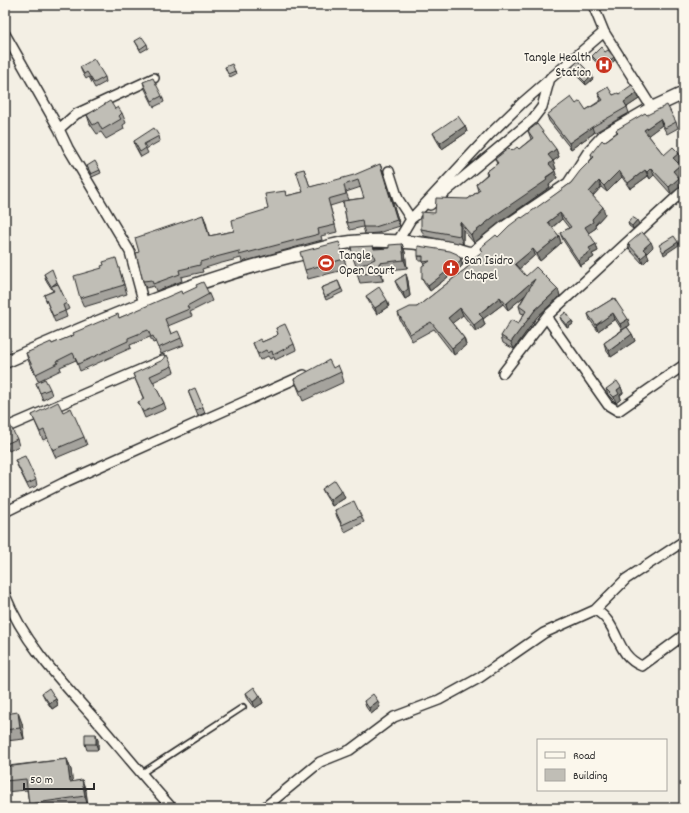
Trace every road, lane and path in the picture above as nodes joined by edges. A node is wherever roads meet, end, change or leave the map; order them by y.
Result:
1 (593, 5) edge
2 (604, 32) junction
3 (5, 34) edge
4 (154, 78) edge
5 (550, 78) junction
6 (684, 93) edge
7 (652, 108) junction
8 (59, 129) junction
9 (389, 171) dead end
10 (684, 190) edge
11 (411, 219) junction
12 (398, 241) junction
13 (471, 254) junction
14 (454, 280) edge
15 (144, 304) junction
16 (547, 316) junction
17 (163, 360) edge
18 (5, 362) edge
19 (684, 365) edge
20 (314, 371) edge
21 (503, 373) dead end
22 (5, 428) edge
23 (5, 512) edge
24 (684, 541) edge
25 (5, 595) edge
26 (595, 610) junction
27 (684, 635) edge
28 (243, 707) dead end
29 (142, 773) junction
30 (172, 808) edge
31 (264, 808) edge

1 - 2 street
2 - 5 street
2 - 7 street
3 - 8 street
4 - 8 street
5 - 11 street
5 - 11 street
6 - 7 street
7 - 13 street
8 - 15 street
9 - 11 street
10 - 16 street
11 - 12 street
12 - 13 street
12 - 15 street
13 - 14 street
15 - 18 street
16 - 19 street
16 - 21 street
17 - 22 street
20 - 23 street
24 - 26 street
25 - 29 street
26 - 27 street
26 - 31 street
28 - 29 lane
29 - 30 street

